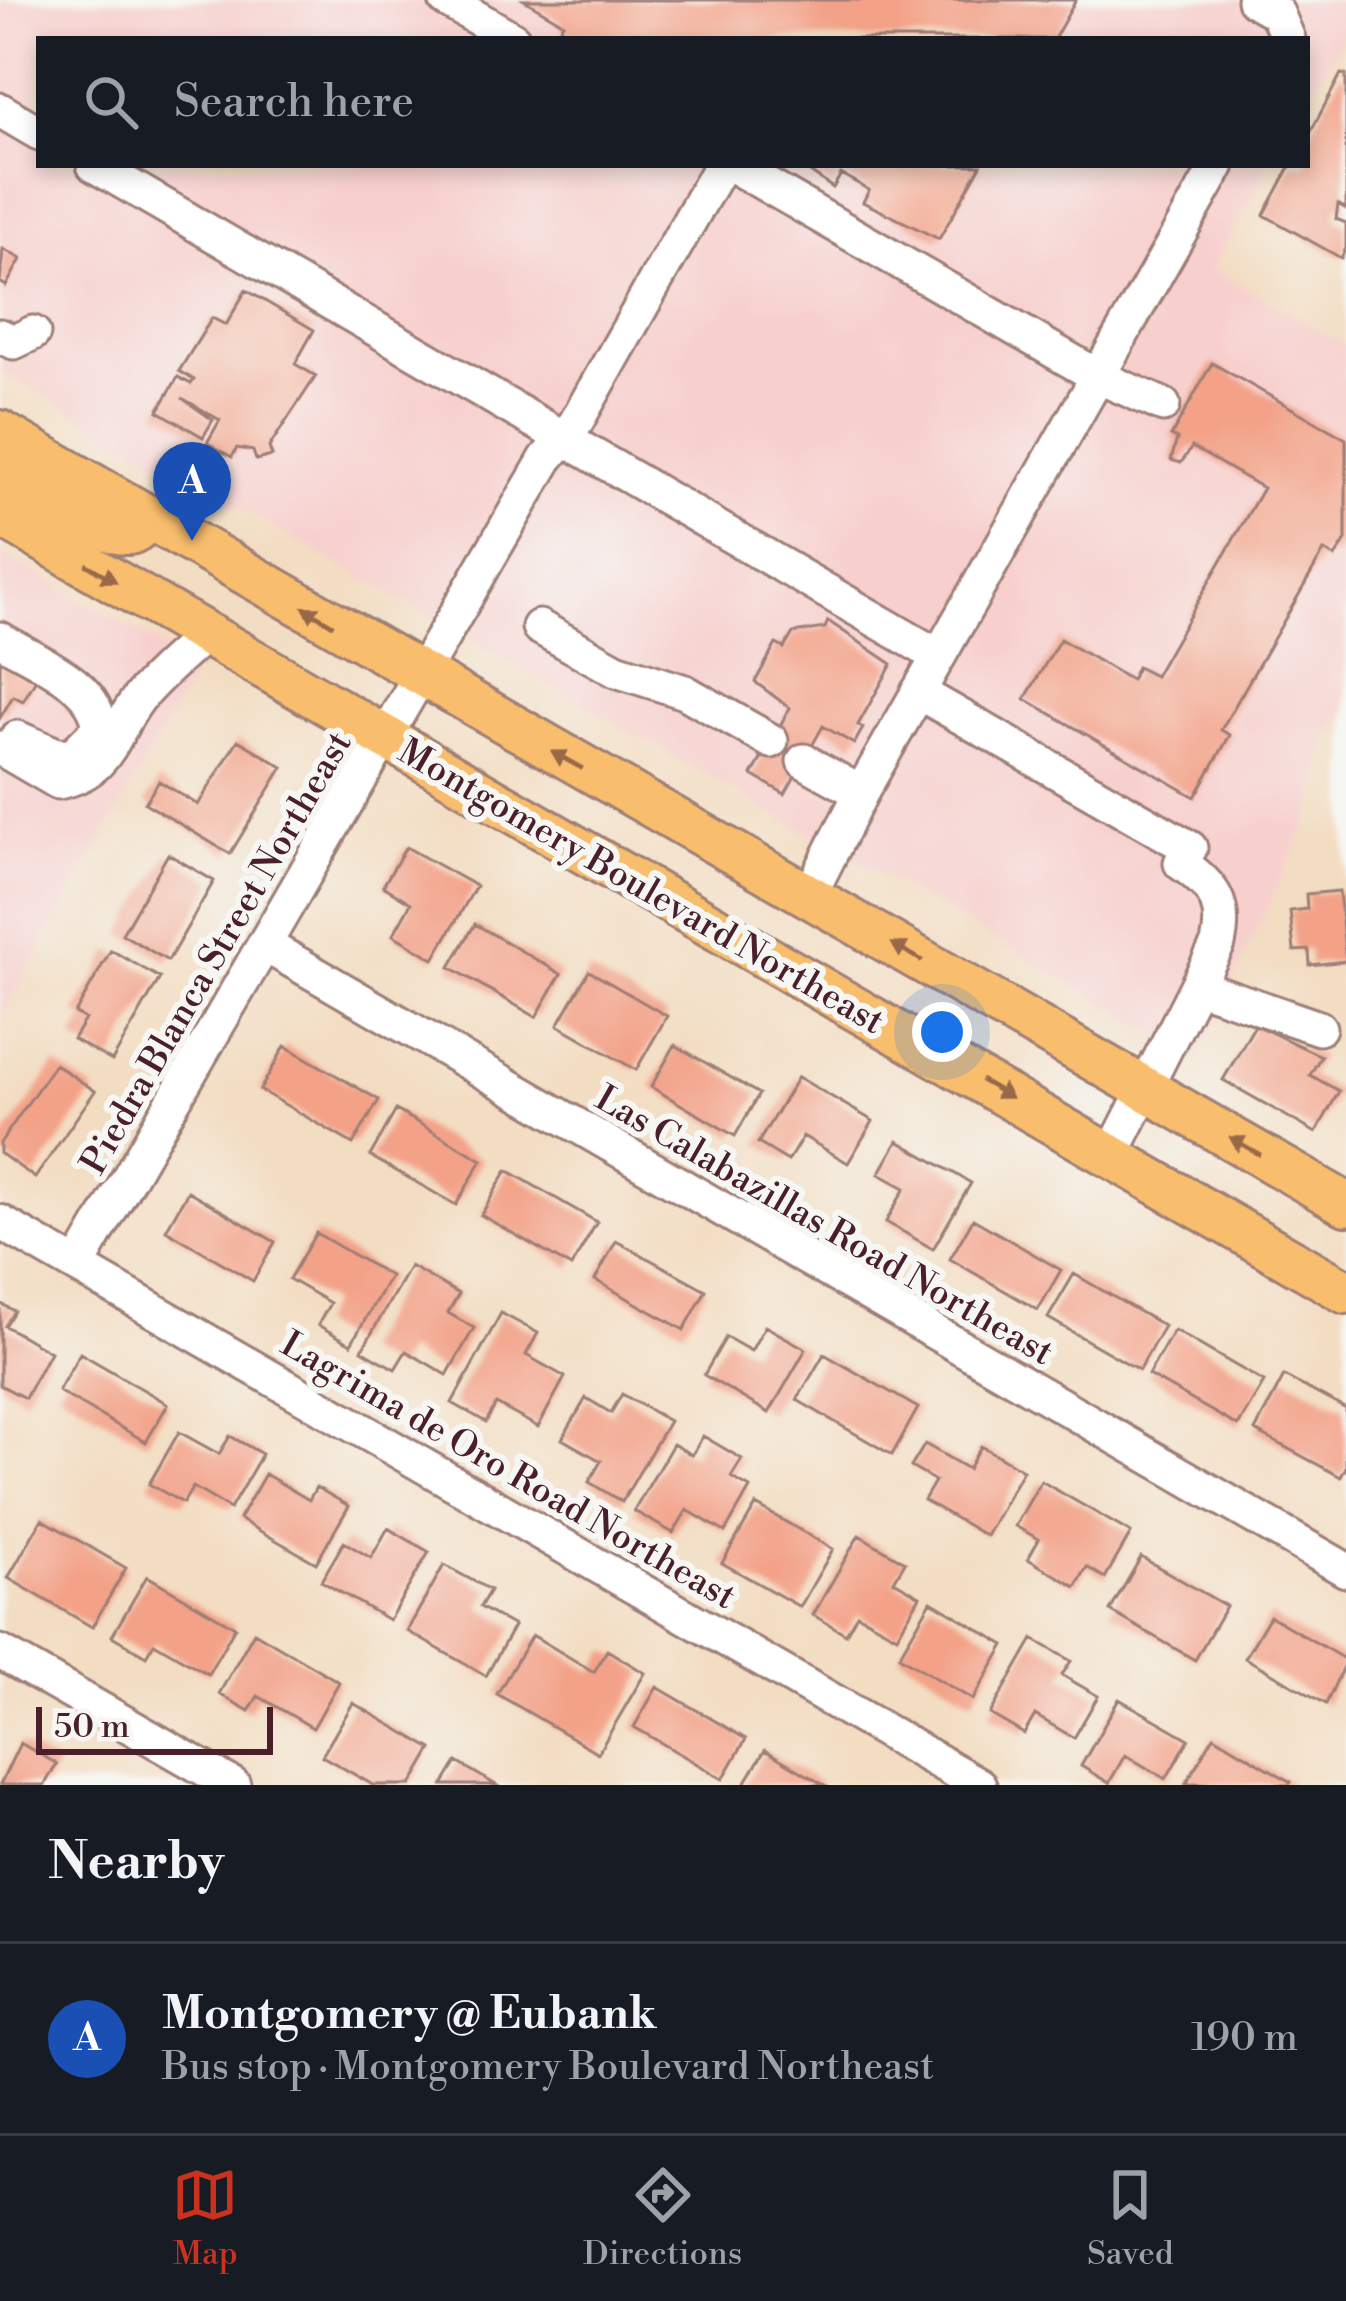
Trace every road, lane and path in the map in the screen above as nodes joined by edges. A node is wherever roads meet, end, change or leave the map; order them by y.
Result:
1 (446, 0) edge
2 (1254, 0) edge
3 (508, 36) edge
4 (1287, 36) edge
5 (0, 110) edge
6 (36, 131) edge
7 (99, 168) edge
8 (719, 168) edge
9 (737, 168) edge
10 (1216, 168) edge
11 (1100, 377) junction
12 (1163, 405) dead end
13 (0, 432) edge
14 (563, 438) junction
15 (0, 469) edge
16 (0, 515) edge
17 (150, 517) junction
18 (0, 623) edge
19 (539, 627) dead end
20 (206, 633) junction
21 (0, 639) edge
22 (938, 656) junction
23 (418, 676) junction
24 (918, 692) junction
25 (136, 703) junction
26 (0, 729) edge
27 (386, 736) junction
28 (771, 741) dead end
29 (0, 748) edge
30 (804, 760) dead end
31 (861, 793) junction
32 (809, 896) junction
33 (265, 945) junction
34 (1197, 986) junction
35 (1319, 1028) dead end
36 (1146, 1089) junction
37 (1111, 1156) junction
38 (1346, 1204) edge
39 (0, 1222) edge
40 (78, 1265) junction
41 (1346, 1292) edge
42 (1346, 1570) edge
43 (0, 1652) edge
44 (232, 1785) edge
45 (979, 1785) edge

1 - 3 street
2 - 4 street
5 - 6 street
7 - 14 street
8 - 14 street, Piedra Blanca Street Northeast
9 - 11 street
10 - 11 street
11 - 12 street
11 - 22 street
13 - 17 main road, Montgomery Boulevard Northeast
14 - 22 street
14 - 23 street, Piedra Blanca Street Northeast
15 - 17 main road
16 -> 20 main road, Montgomery Boulevard Northeast
23 -> 17 main road, Montgomery Boulevard Northeast
18 - 25 street
19 - 28 street
20 - 25 street
20 - 27 main road, Montgomery Boulevard Northeast
21 - 26 street
22 - 24 street
23 - 27 street, Piedra Blanca Street Northeast
32 -> 23 main road, Montgomery Boulevard Northeast
24 - 31 street
24 - 34 street
25 - 29 street
27 - 33 street, Piedra Blanca Street Northeast
27 -> 37 main road, Montgomery Boulevard Northeast
30 - 31 street
31 - 32 street
36 -> 32 main road, Montgomery Boulevard Northeast
33 - 40 street, Piedra Blanca Street Northeast
33 - 42 street, Las Calabazillas Road Northeast
34 - 35 street
34 - 36 street
36 - 37 street
38 -> 36 main road, Montgomery Boulevard Northeast
37 - 41 main road, Montgomery Boulevard Northeast
39 - 40 street, Lagrima de Oro Road Northeast
40 - 45 street, Lagrima de Oro Road Northeast
43 - 44 street

